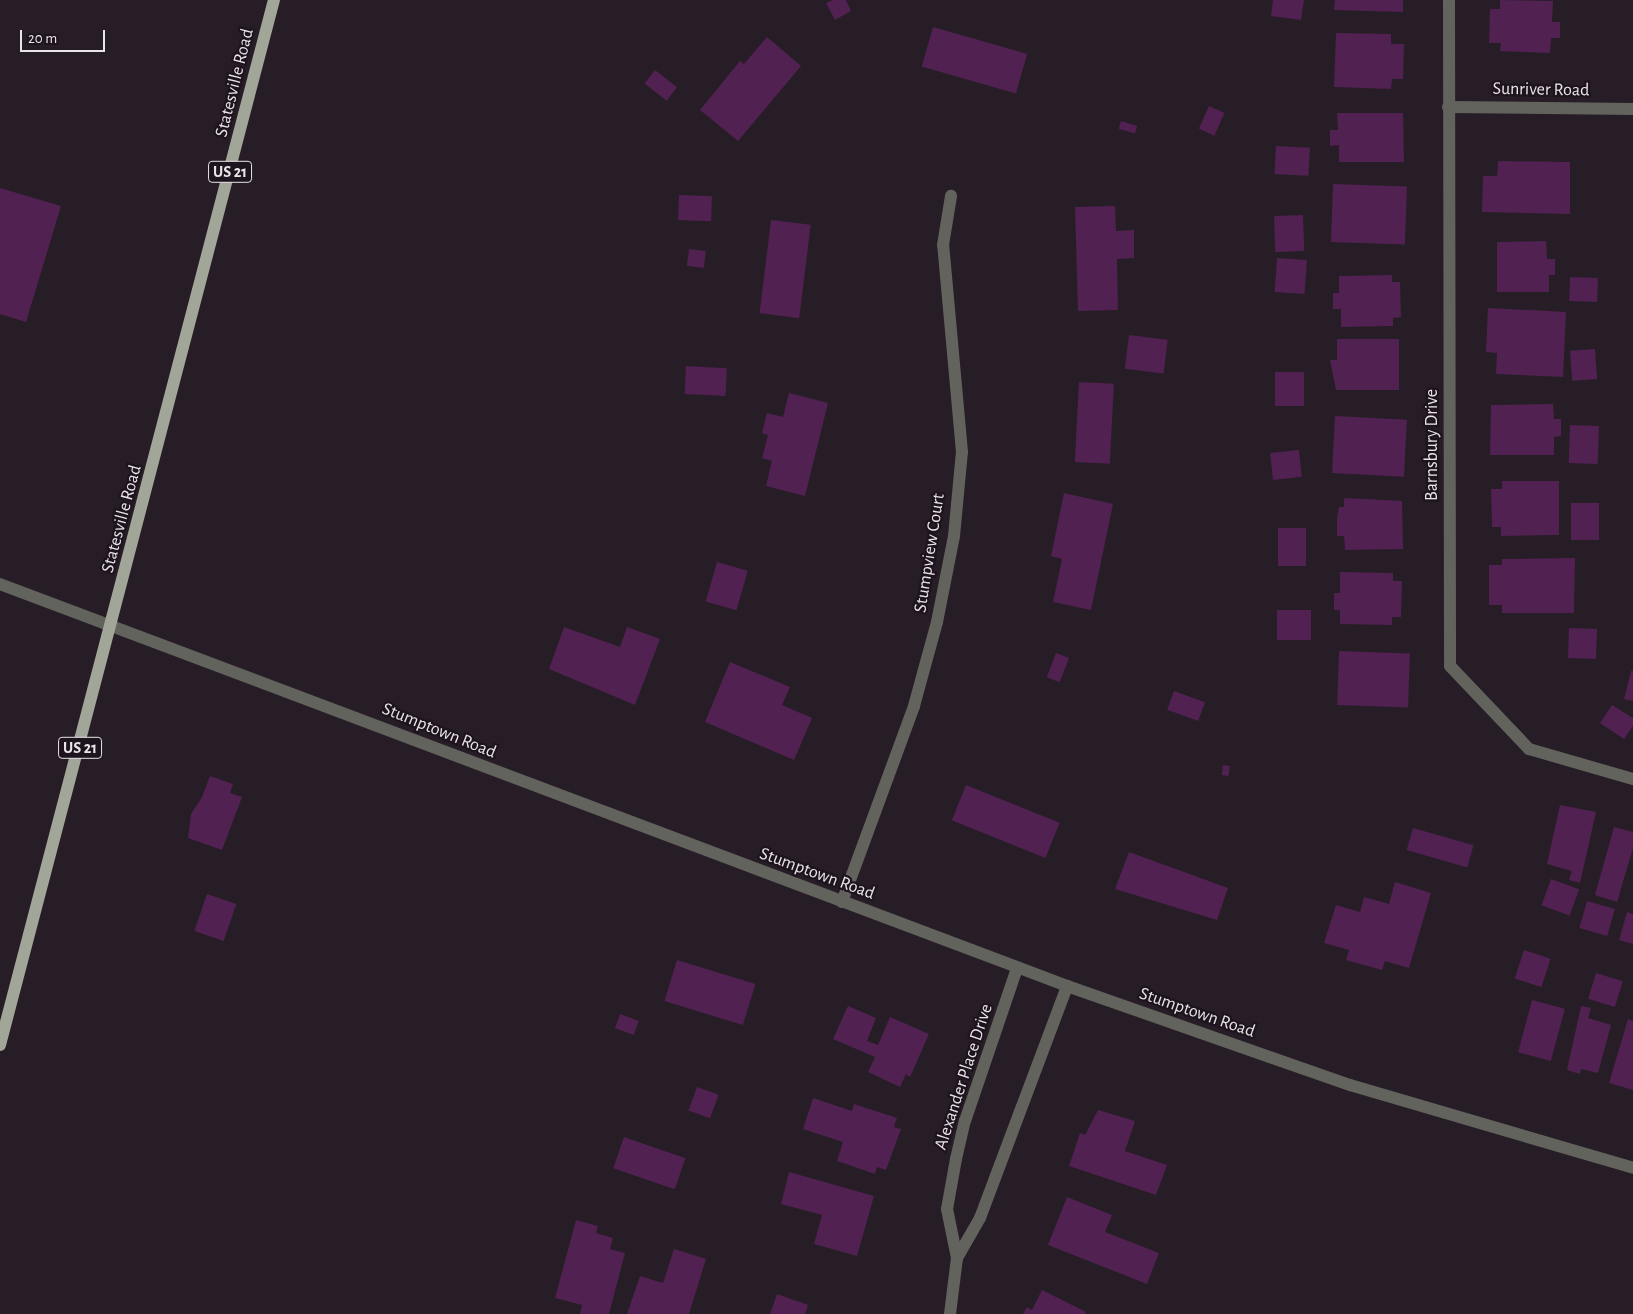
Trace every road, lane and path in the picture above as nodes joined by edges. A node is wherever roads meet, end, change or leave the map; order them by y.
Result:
1 (274, 0) edge
2 (1449, 0) edge
3 (1448, 107) junction
4 (1633, 109) edge
5 (951, 196) dead end
6 (0, 584) edge
7 (112, 626) junction
8 (1633, 779) edge
9 (842, 902) junction
10 (1017, 968) junction
11 (1067, 986) junction
12 (0, 1045) edge
13 (1633, 1168) edge
14 (957, 1258) junction
15 (950, 1314) edge

1 - 7 main road, Statesville Road / US 21
2 - 3 street, Barnsbury Drive
3 - 4 street, Sunriver Road
3 - 8 street, Barnsbury Drive
5 - 9 street, Stumpview Court
6 - 7 street, Stumptown Road
7 - 9 street, Stumptown Road
7 - 12 main road, Statesville Road / US 21
9 - 10 street, Stumptown Road
10 - 11 street, Stumptown Road
10 - 14 street, Alexander Place Drive
11 - 13 street, Stumptown Road
11 - 14 street, Alexander Place Drive
14 - 15 street, Alexander Place Drive

